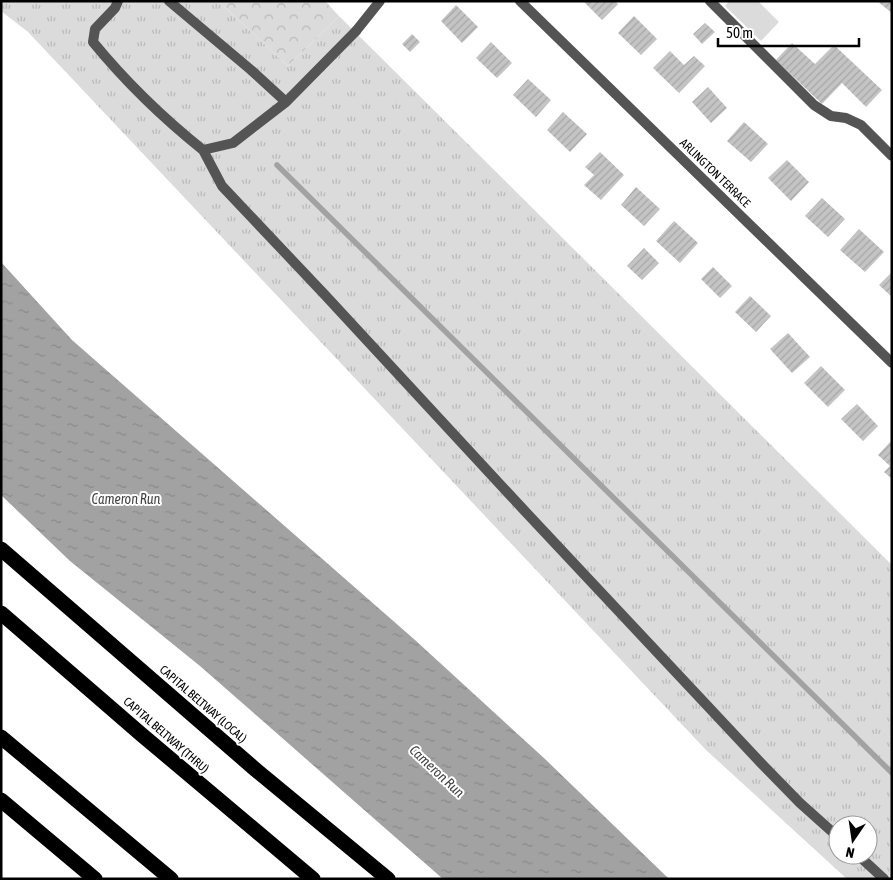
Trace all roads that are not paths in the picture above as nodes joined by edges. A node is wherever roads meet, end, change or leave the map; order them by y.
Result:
1 (118, 1) edge
2 (169, 1) edge
3 (380, 1) edge
4 (520, 1) edge
5 (710, 1) edge
6 (286, 102) junction
7 (203, 150) junction
8 (892, 156) edge
9 (892, 363) edge
10 (1, 549) edge
11 (1, 613) edge
12 (1, 737) edge
13 (1, 800) edge
14 (828, 828) edge
15 (869, 865) edge
16 (95, 879) edge
17 (171, 879) edge
18 (312, 879) edge
19 (388, 879) edge
20 (884, 879) edge

1 - 7 street
2 - 6 street
3 - 6 street
4 - 9 street, ARLINGTON TERRACE
5 - 8 street
6 - 7 street
7 - 14 street
10 - 19 highway, CAPITAL BELTWAY (LOCAL)
11 - 18 highway, CAPITAL BELTWAY (THRU)
12 - 17 highway
13 - 16 highway
15 - 20 street

